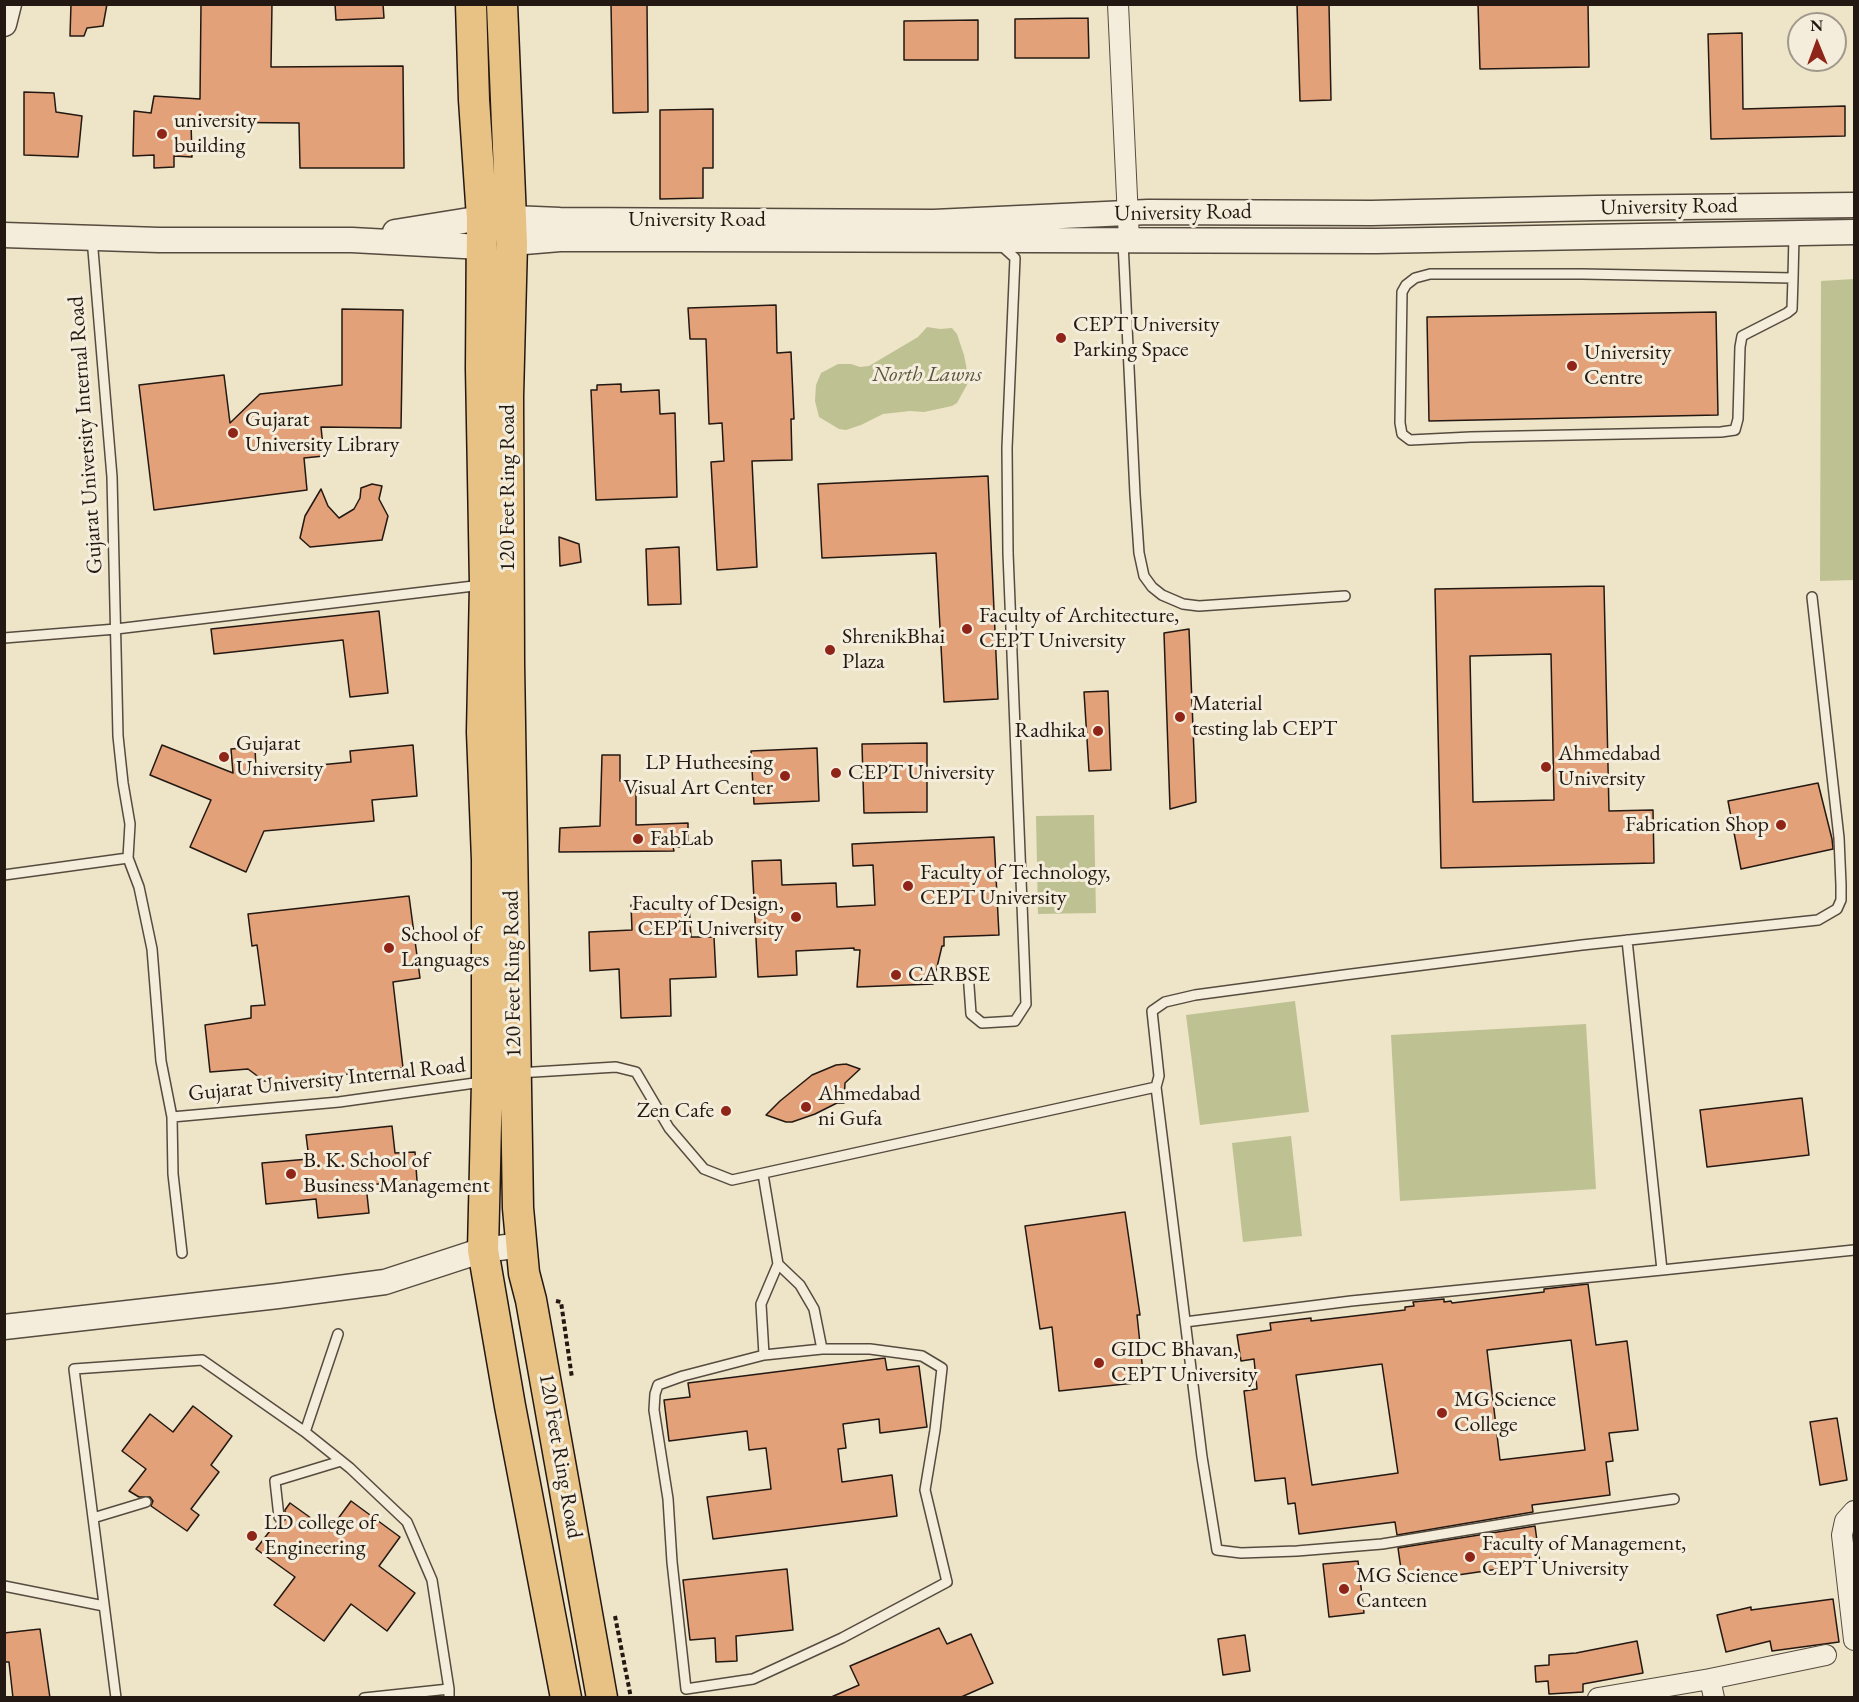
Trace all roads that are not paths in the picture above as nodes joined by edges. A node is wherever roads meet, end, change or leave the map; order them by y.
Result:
1 (9, 4) edge
2 (471, 4) edge
3 (502, 4) edge
4 (1118, 4) edge
5 (4, 24) edge
6 (1854, 205) edge
7 (1128, 213) junction
8 (482, 218) junction
9 (512, 231) junction
10 (1854, 232) edge
11 (1794, 233) junction
12 (4, 236) edge
13 (92, 238) junction
14 (352, 240) junction
15 (1004, 240) junction
16 (1126, 240) junction
17 (482, 247) junction
18 (1793, 278) junction
19 (485, 585) junction
20 (1345, 596) dead end
21 (1812, 597) dead end
22 (116, 629) junction
23 (4, 638) edge
24 (128, 858) junction
25 (4, 874) edge
26 (1627, 940) junction
27 (969, 972) dead end
28 (515, 1073) junction
29 (487, 1082) junction
30 (1155, 1087) junction
31 (172, 1117) junction
32 (763, 1174) junction
33 (522, 1245) junction
34 (1854, 1250) edge
35 (483, 1251) junction
36 (182, 1253) dead end
37 (778, 1264) junction
38 (1662, 1270) junction
39 (1185, 1322) junction
40 (4, 1327) edge
41 (338, 1334) dead end
42 (822, 1349) junction
43 (764, 1355) junction
44 (305, 1432) junction
45 (341, 1461) junction
46 (1674, 1499) dead end
47 (146, 1502) dead end
48 (1854, 1511) edge
49 (93, 1518) junction
50 (279, 1518) dead end
51 (4, 1586) edge
52 (104, 1606) junction
53 (1854, 1640) edge
54 (1826, 1655) dead end
55 (1712, 1688) edge
56 (449, 1693) edge
57 (116, 1698) edge
58 (364, 1698) edge
59 (566, 1698) edge
60 (602, 1698) edge
61 (1598, 1698) edge

1 - 5 street
2 - 8 main road
3 - 9 main road, 120 Feet Ring Road
4 - 7 street
6 - 7 street, University Road
7 - 9 street, University Road
7 - 16 street
8 - 9 main road
8 - 14 street
8 - 17 main road, 120 Feet Ring Road
9 - 15 street, University Road
9 - 17 main road
9 - 28 main road, 120 Feet Ring Road
10 - 11 street, University Road
11 - 16 street, University Road
11 - 18 lane
12 - 13 street
13 - 14 street
13 - 22 lane, Gujarat University Internal Road
14 - 17 street
15 - 16 street, University Road
15 - 27 lane
16 - 20 lane
17 - 19 main road, 120 Feet Ring Road
18 - 18 lane
19 - 22 lane
19 - 29 main road, 120 Feet Ring Road
21 - 26 lane
22 - 23 lane
22 - 24 lane, Gujarat University Internal Road
24 - 25 lane
24 - 31 lane, Gujarat University Internal Road
26 - 30 lane
26 - 38 lane
28 - 32 lane
28 - 33 main road, 120 Feet Ring Road
29 - 31 lane, Gujarat University Internal Road
29 - 35 main road, 120 Feet Ring Road
30 - 32 lane
30 - 39 lane
31 - 36 lane, Gujarat University Internal Road
32 - 37 lane
33 - 35 street
33 - 60 main road, 120 Feet Ring Road
34 - 38 lane
35 - 40 street
35 - 59 main road, 120 Feet Ring Road
37 - 42 lane
37 - 43 lane
38 - 39 lane
39 - 46 lane
41 - 44 lane
42 - 43 lane
42 - 43 lane
44 - 45 lane
44 - 49 lane
45 - 50 lane
45 - 56 lane
47 - 49 lane
48 - 53 street
49 - 52 lane
51 - 52 lane
52 - 57 lane
54 - 55 street
55 - 61 street
56 - 58 lane

